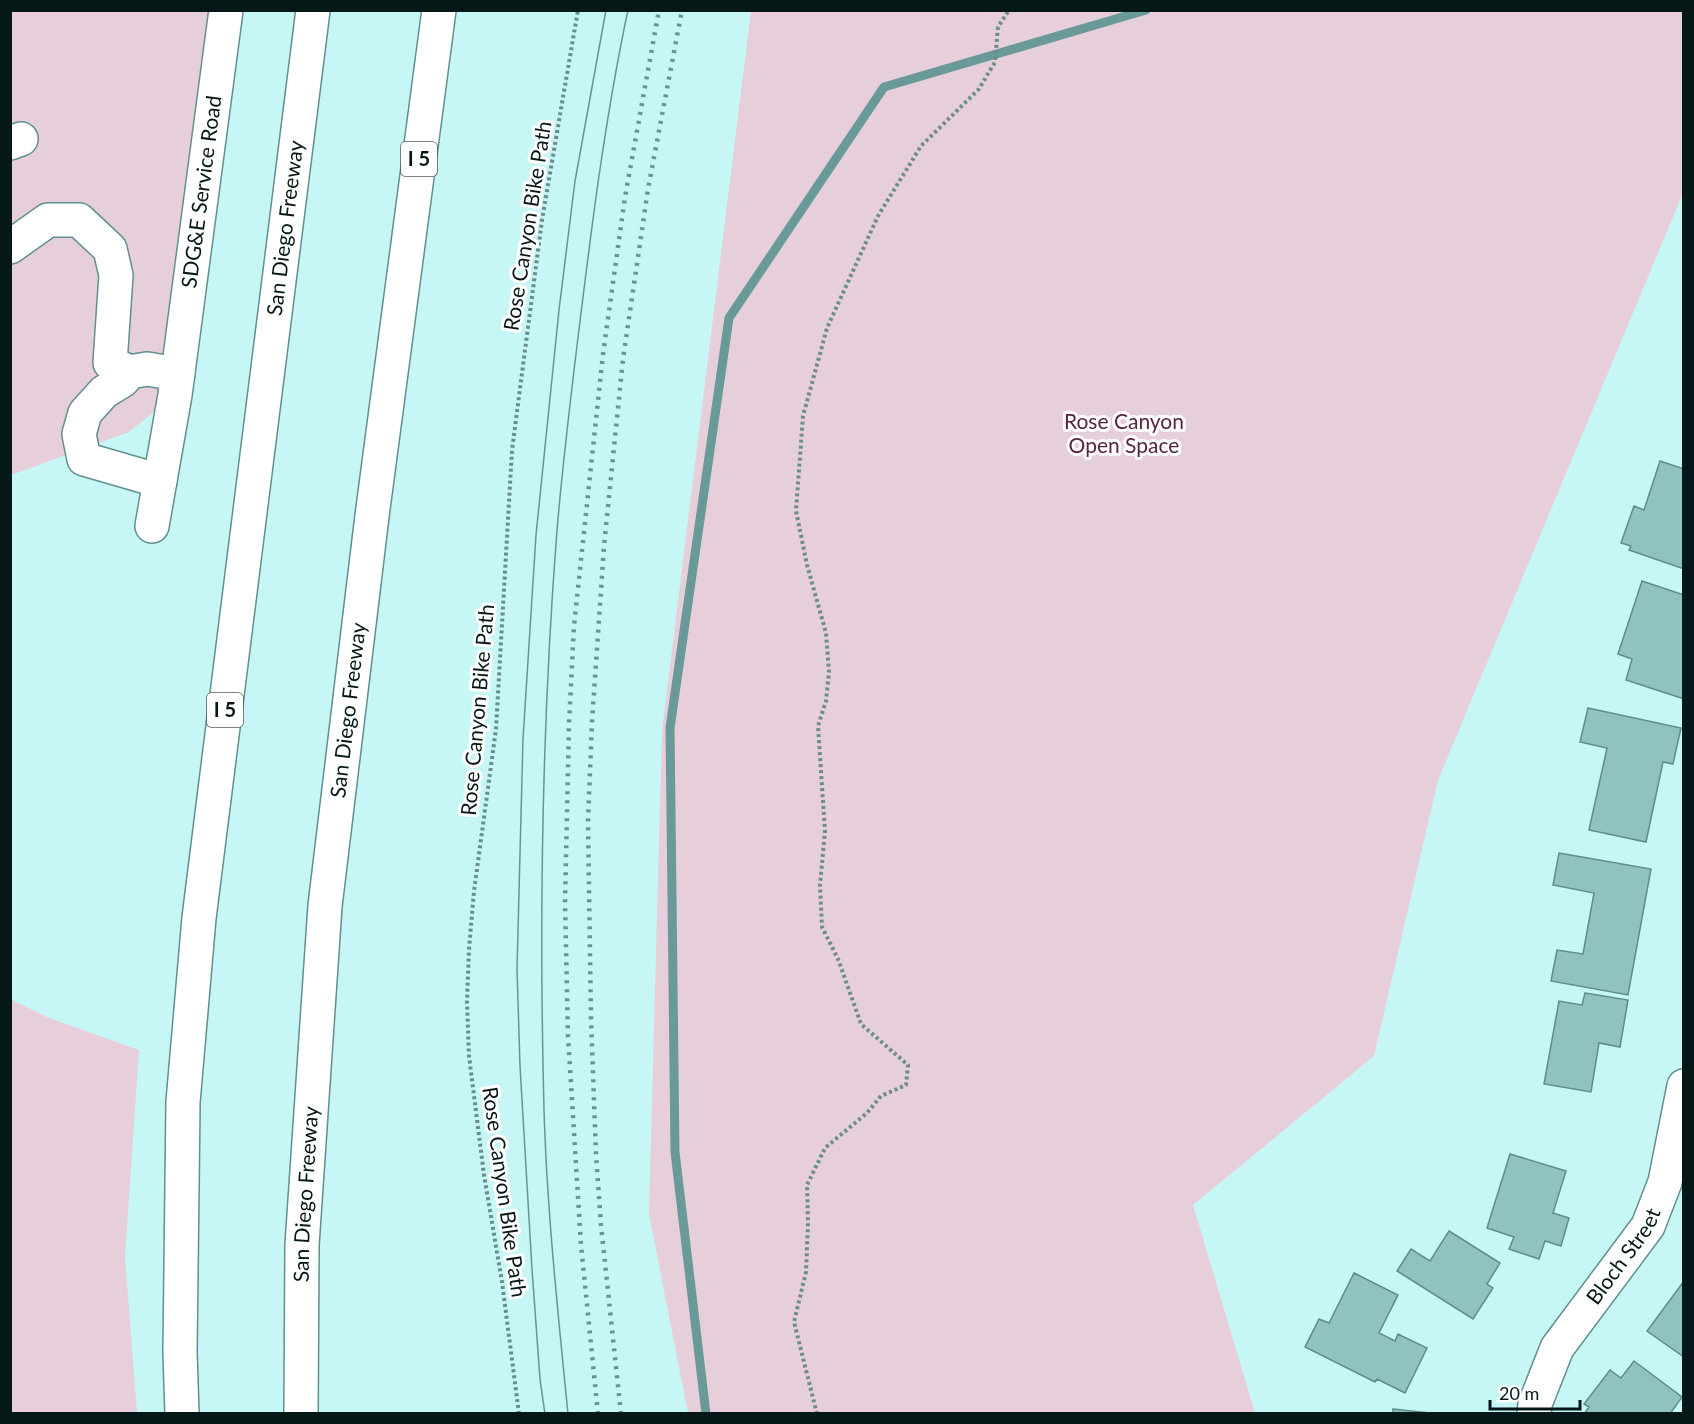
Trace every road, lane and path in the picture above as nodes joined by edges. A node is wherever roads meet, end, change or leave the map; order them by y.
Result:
1 (226, 10) edge
2 (313, 10) edge
3 (439, 10) edge
4 (455, 10) edge
5 (578, 10) edge
6 (1009, 10) edge
7 (10, 246) edge
8 (400, 308) junction
9 (130, 372) junction
10 (178, 374) junction
11 (160, 481) junction
12 (152, 526) dead end
13 (1683, 1086) edge
14 (182, 1413) edge
15 (301, 1413) edge
16 (519, 1413) edge
17 (817, 1413) edge
18 (1534, 1413) edge

1 - 10 main road, SDG&E Service Road
2 - 14 main road, San Diego Freeway / I 5
3 - 8 main road, San Diego Freeway / I 5
4 - 8 main road
5 - 16 path, Rose Canyon Bike Path
6 - 17 path
7 - 9 main road
8 - 15 main road, San Diego Freeway / I 5
9 - 10 main road
9 - 11 main road
10 - 11 main road, SDG&E Service Road
11 - 12 main road, SDG&E Service Road
13 - 18 main road, Bloch Street

